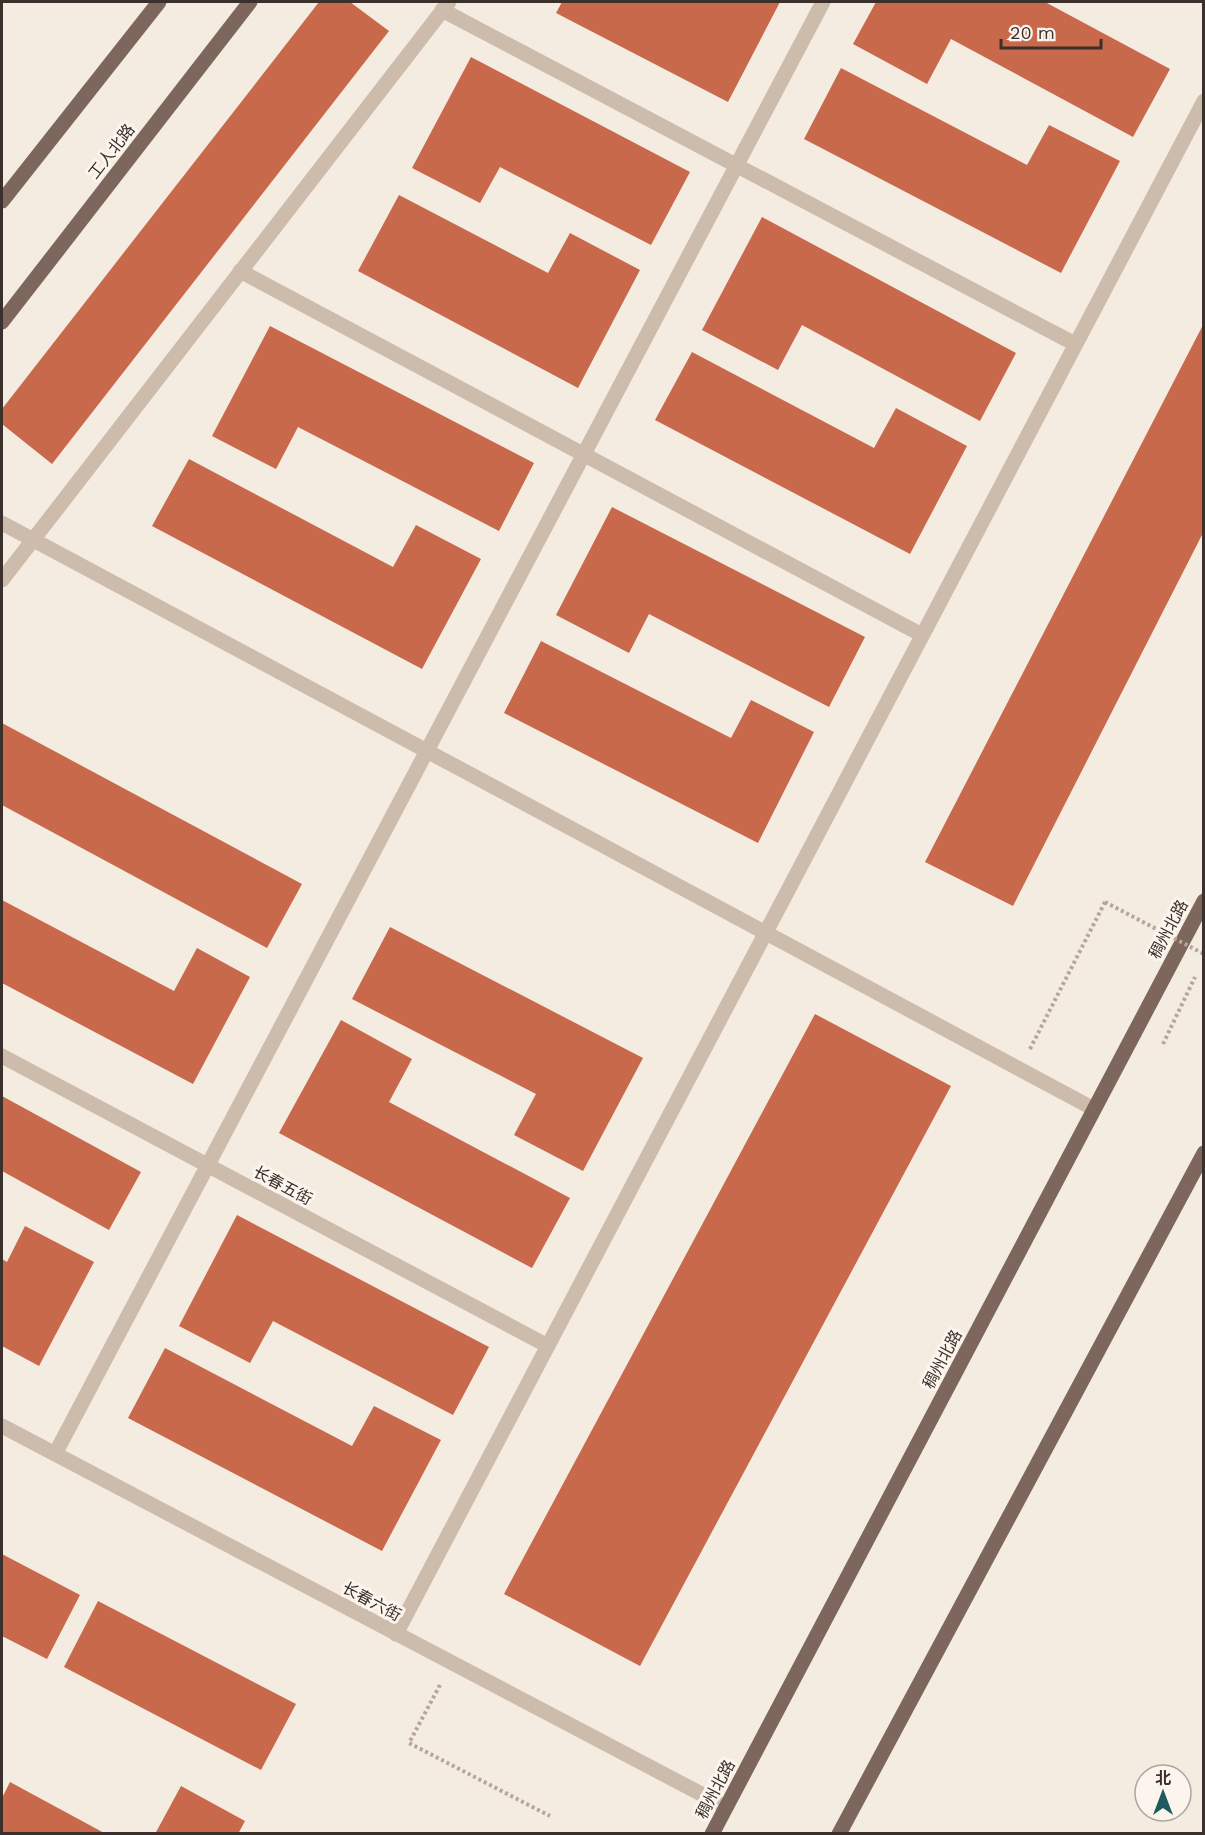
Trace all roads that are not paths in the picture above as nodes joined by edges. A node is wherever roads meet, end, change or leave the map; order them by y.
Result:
1 (159, 2) edge
2 (250, 2) edge
3 (823, 2) edge
4 (445, 6) edge
5 (1203, 101) edge
6 (736, 165) junction
7 (2, 201) edge
8 (240, 271) junction
9 (2, 322) edge
10 (1075, 345) junction
11 (584, 454) junction
12 (2, 523) edge
13 (33, 540) junction
14 (2, 580) edge
15 (922, 635) junction
16 (427, 751) junction
17 (1203, 901) edge
18 (765, 933) junction
19 (2, 1056) edge
20 (1094, 1109) junction
21 (1203, 1153) edge
22 (207, 1166) junction
23 (548, 1346) junction
24 (2, 1426) edge
25 (55, 1454) junction
26 (396, 1634) junction
27 (726, 1807) junction
28 (712, 1833) edge
29 (839, 1833) edge

1 - 7 main road
2 - 9 main road, 工人北路
3 - 6 street
4 - 6 street
4 - 8 street
5 - 10 street
6 - 10 street
6 - 11 street
8 - 11 street
8 - 13 street
10 - 15 street
11 - 15 street
11 - 16 street
12 - 13 street
13 - 14 street
13 - 16 street
15 - 18 street
16 - 18 street
16 - 22 street
17 - 20 main road, 稠州北路
18 - 20 street
18 - 23 street
19 - 22 street, 长春五街
20 - 27 main road, 稠州北路
21 - 29 main road
22 - 23 street, 长春五街
22 - 25 street
23 - 26 street
24 - 25 street, 长春六街
25 - 26 street, 长春六街
26 - 27 street, 长春六街
27 - 28 main road, 稠州北路

